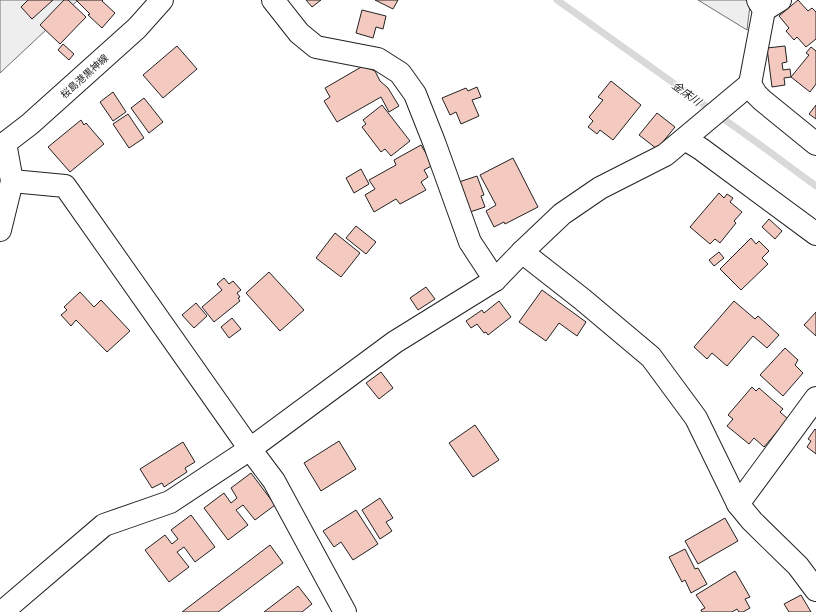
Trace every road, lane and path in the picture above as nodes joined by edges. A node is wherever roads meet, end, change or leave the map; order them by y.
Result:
1 (162, 0) edge
2 (273, 0) edge
3 (767, 3) edge
4 (745, 88) junction
5 (685, 138) junction
6 (816, 144) edge
7 (3, 145) edge
8 (12, 181) junction
9 (0, 230) edge
10 (816, 234) edge
11 (522, 252) junction
12 (495, 280) junction
13 (816, 398) edge
14 (250, 449) junction
15 (738, 504) junction
16 (816, 590) edge
17 (2, 612) edge
18 (345, 612) edge

1 - 7 street, 桜島港黒神線
2 - 12 street
3 - 4 street
4 - 5 street
4 - 6 street
5 - 10 street
5 - 11 street
7 - 8 street
8 - 9 street
8 - 14 street
11 - 12 street
11 - 15 street
12 - 14 street
13 - 15 street
14 - 17 street
14 - 18 street
15 - 16 street

